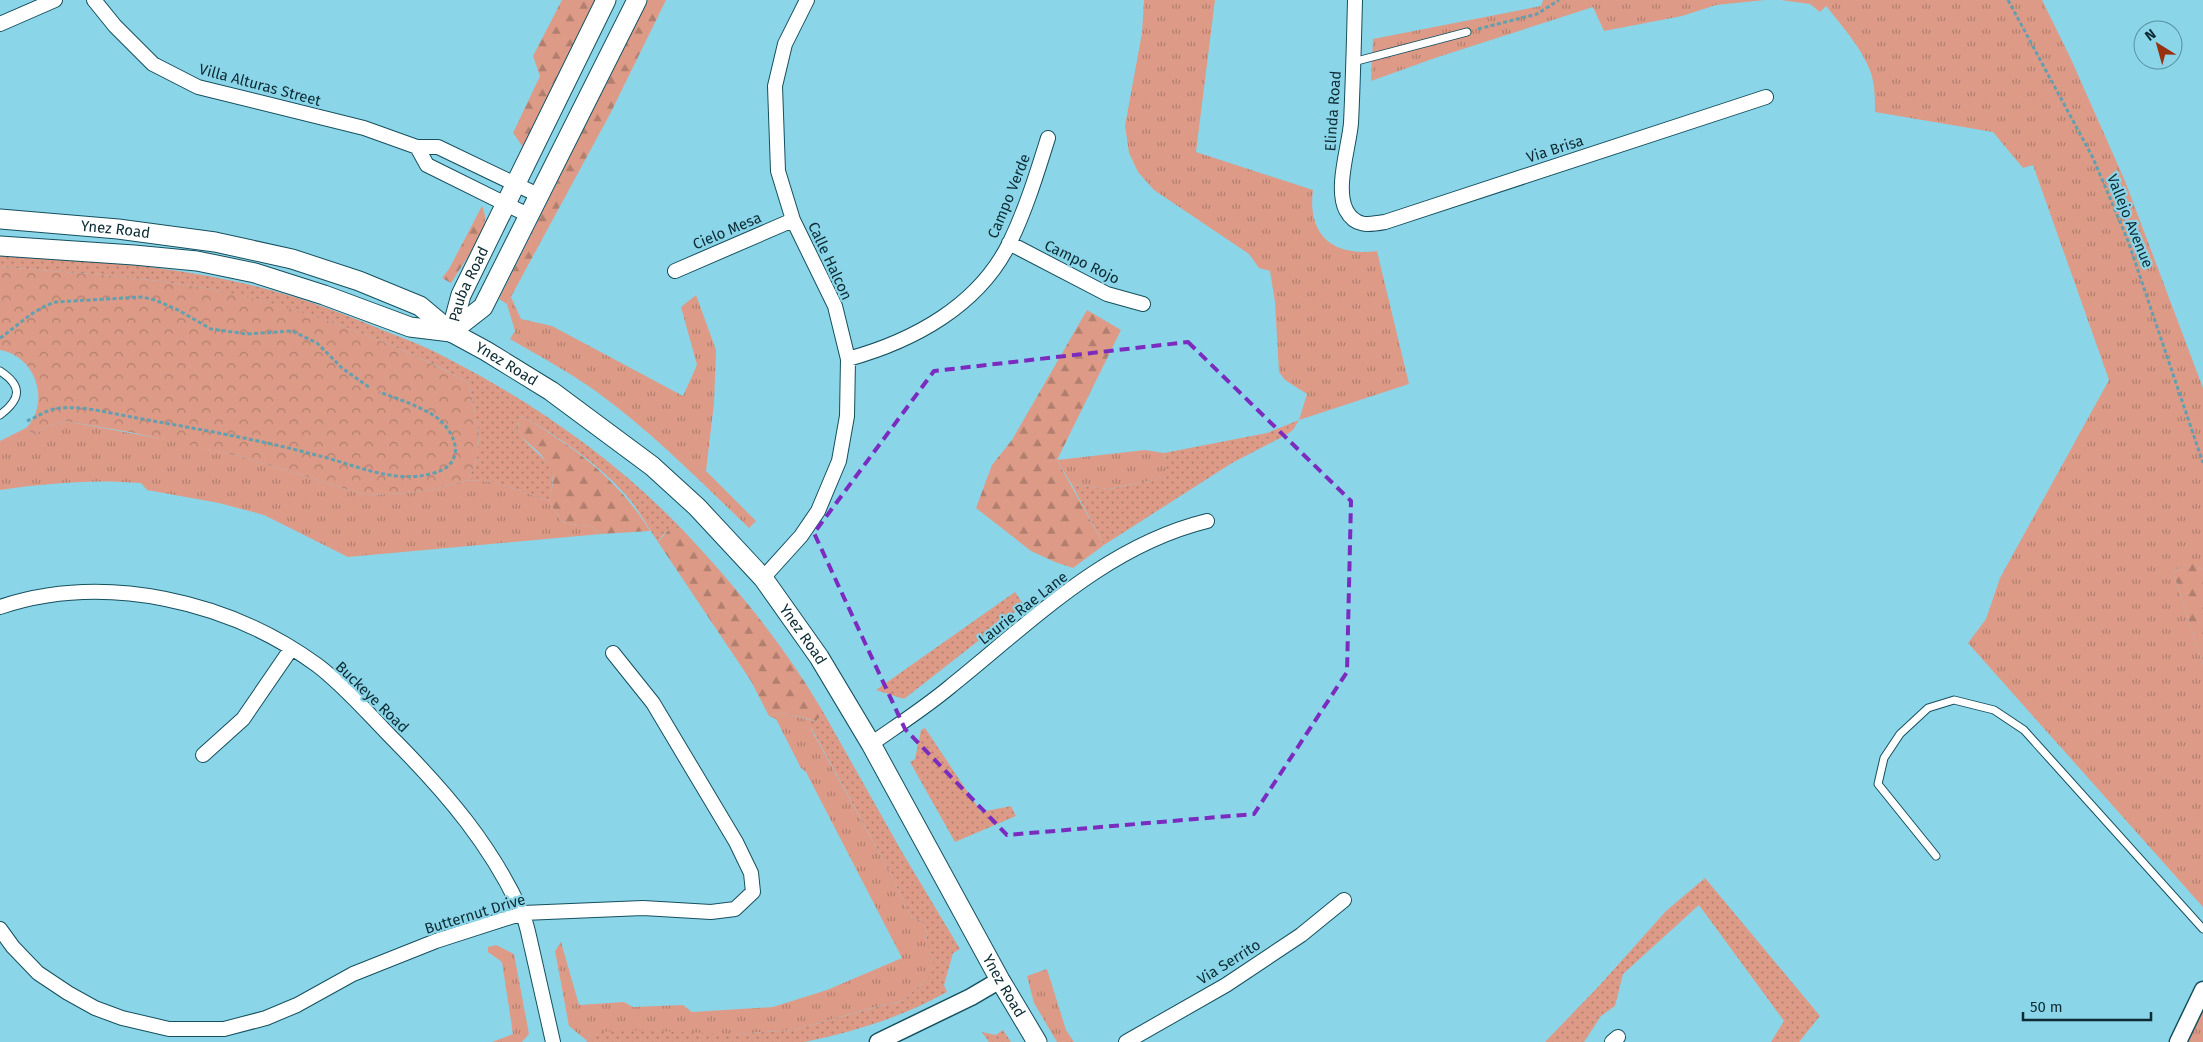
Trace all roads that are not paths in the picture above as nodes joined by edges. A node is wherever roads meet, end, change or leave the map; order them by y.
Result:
1 (55, 0) edge
2 (94, 0) edge
3 (606, 0) edge
4 (637, 0) edge
5 (807, 0) edge
6 (1355, 0) edge
7 (0, 24) edge
8 (1467, 32) road end
9 (1353, 62) junction
10 (1766, 97) dead end
11 (1048, 138) dead end
12 (416, 147) junction
13 (515, 183) junction
14 (538, 195) junction
15 (505, 204) junction
16 (528, 215) junction
17 (0, 219) edge
18 (793, 220) junction
19 (1354, 221) joint
20 (1010, 243) junction
21 (0, 246) edge
22 (674, 271) dead end
23 (1143, 304) dead end
24 (450, 332) junction
25 (848, 359) junction
26 (0, 371) edge
27 (0, 415) edge
28 (1207, 520) dead end
29 (763, 578) junction
30 (0, 607) edge
31 (291, 649) junction
32 (613, 653) dead end
33 (872, 744) junction
34 (203, 755) dead end
35 (1936, 856) dead end
36 (1344, 900) dead end
37 (523, 913) junction
38 (0, 929) edge
39 (2203, 929) edge
40 (1000, 980) junction
41 (2203, 990) edge
42 (553, 1042) edge
43 (878, 1042) edge
44 (1037, 1042) edge
45 (1126, 1042) edge
46 (2178, 1042) edge

1 - 7 street
2 - 12 street, Villa Alturas Street
3 - 13 main road, Pauba Road
4 - 14 main road, Pauba Road
5 - 18 street, Calle Halcon
6 - 9 street, Elinda Road
8 - 9 lane
9 - 19 street, Elinda Road
10 - 19 street, Via Brisa
11 - 20 street, Campo Verde
12 - 13 street, Villa Alturas Street
12 - 15 street
13 - 14 street, Villa Alturas Street
13 - 15 main road, Pauba Road
14 - 16 main road, Pauba Road
15 - 16 street
15 - 24 main road, Pauba Road
16 - 24 main road, Pauba Road
17 - 24 main road, Ynez Road
18 - 22 street, Cielo Mesa
18 - 25 street, Calle Halcon
20 - 23 street, Campo Rojo
20 - 25 street, Campo Verde
21 - 24 main road, Ynez Road
24 - 29 main road, Ynez Road
25 - 29 street, Calle Halcon
26 - 27 lane
28 - 33 street, Laurie Rae Lane
29 - 33 main road, Ynez Road
30 - 31 street, Buckeye Road
31 - 34 street
31 - 37 street, Buckeye Road
32 - 37 street, Butternut Drive
33 - 40 main road, Ynez Road
35 - 39 lane
36 - 45 street, Via Serrito
37 - 38 street, Butternut Drive
37 - 42 street, Buckeye Road
40 - 43 street
40 - 44 main road, Ynez Road
41 - 46 street

